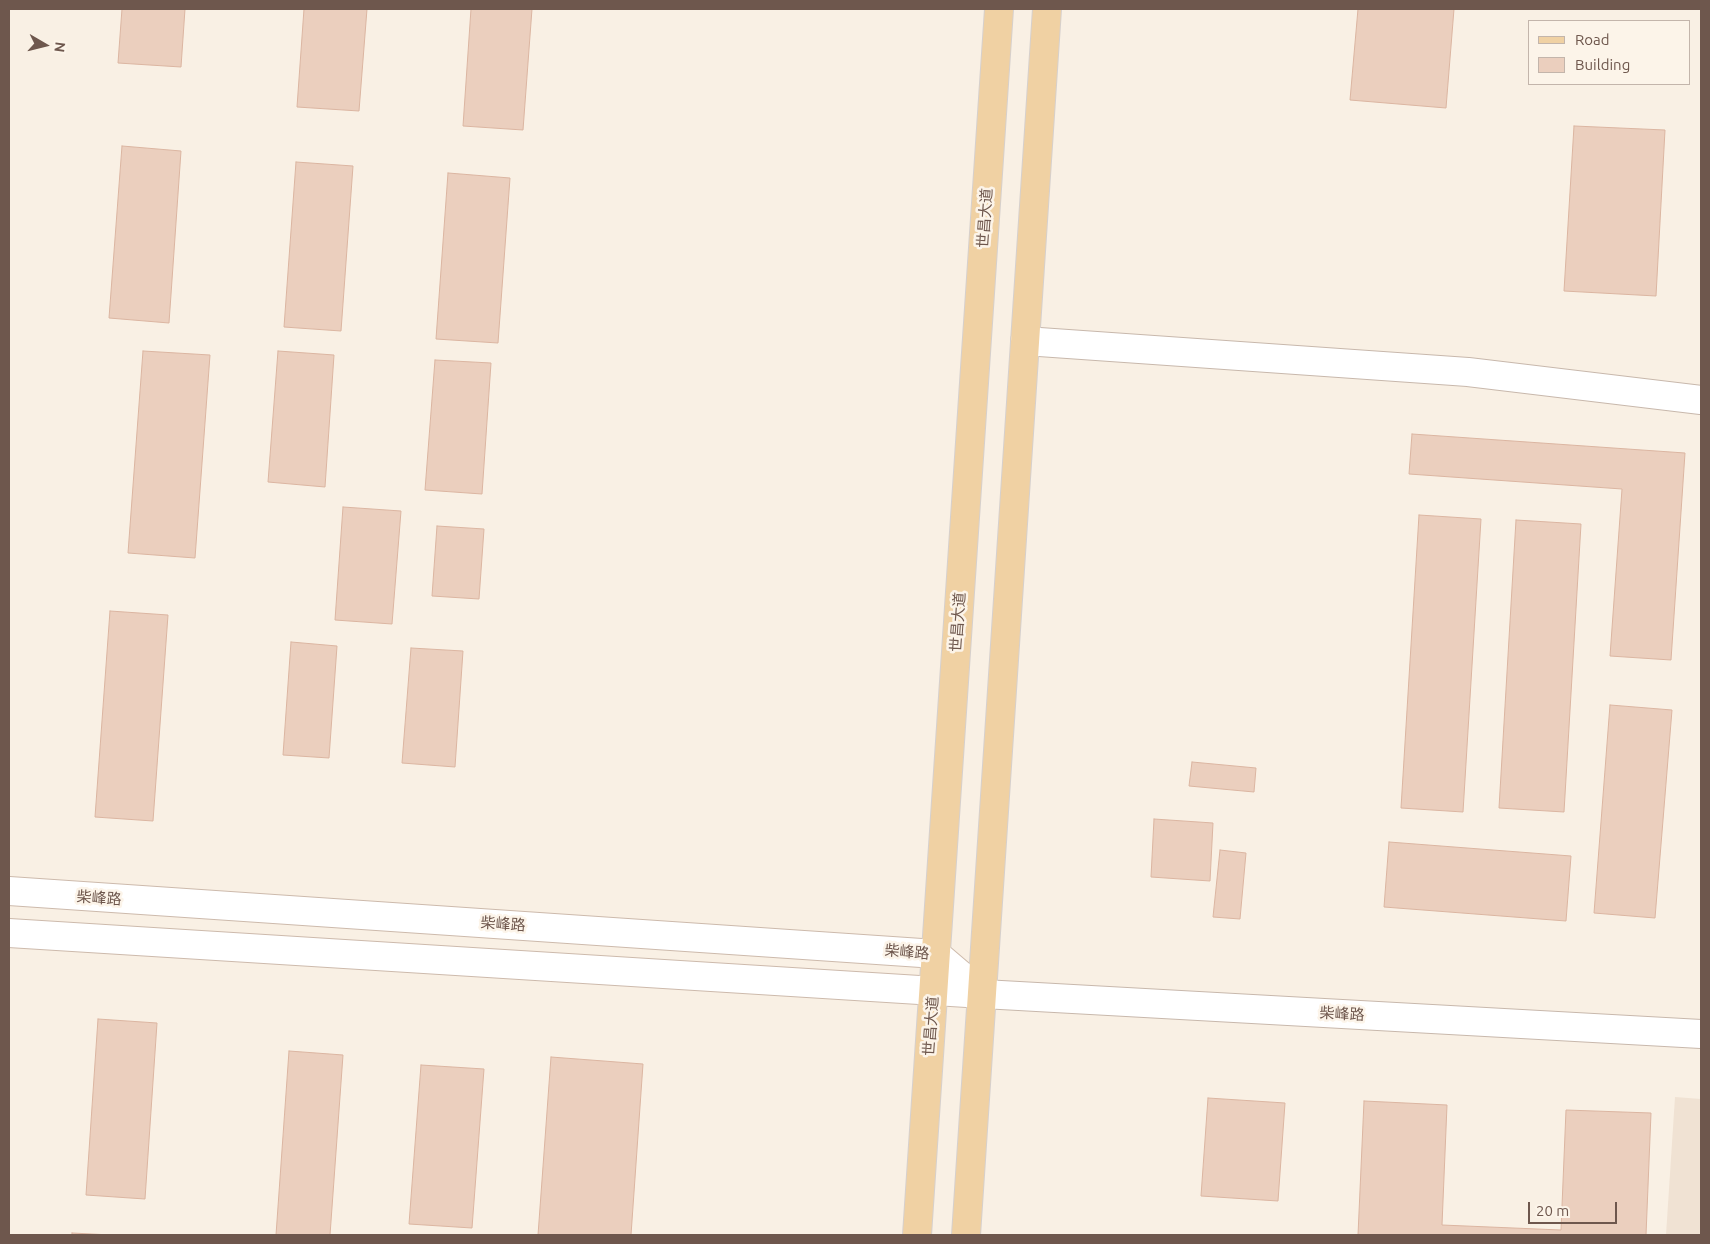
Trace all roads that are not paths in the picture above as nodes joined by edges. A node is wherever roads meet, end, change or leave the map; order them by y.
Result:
1 (999, 9) edge
2 (1047, 9) edge
3 (1025, 342) junction
4 (1701, 400) edge
5 (9, 892) edge
6 (9, 933) edge
7 (936, 954) junction
8 (934, 990) junction
9 (983, 994) junction
10 (1701, 1034) edge
11 (917, 1235) edge
12 (966, 1235) edge

1 - 7 main road, 世昌大道
2 - 3 main road
3 - 4 street
3 - 9 main road
5 - 7 street, 柴峰路
6 - 8 street, 柴峰路
7 - 8 main road, 世昌大道
7 - 9 street, 柴峰路
8 - 9 street, 柴峰路
8 - 11 main road, 世昌大道
9 - 10 street, 柴峰路
9 - 12 main road

